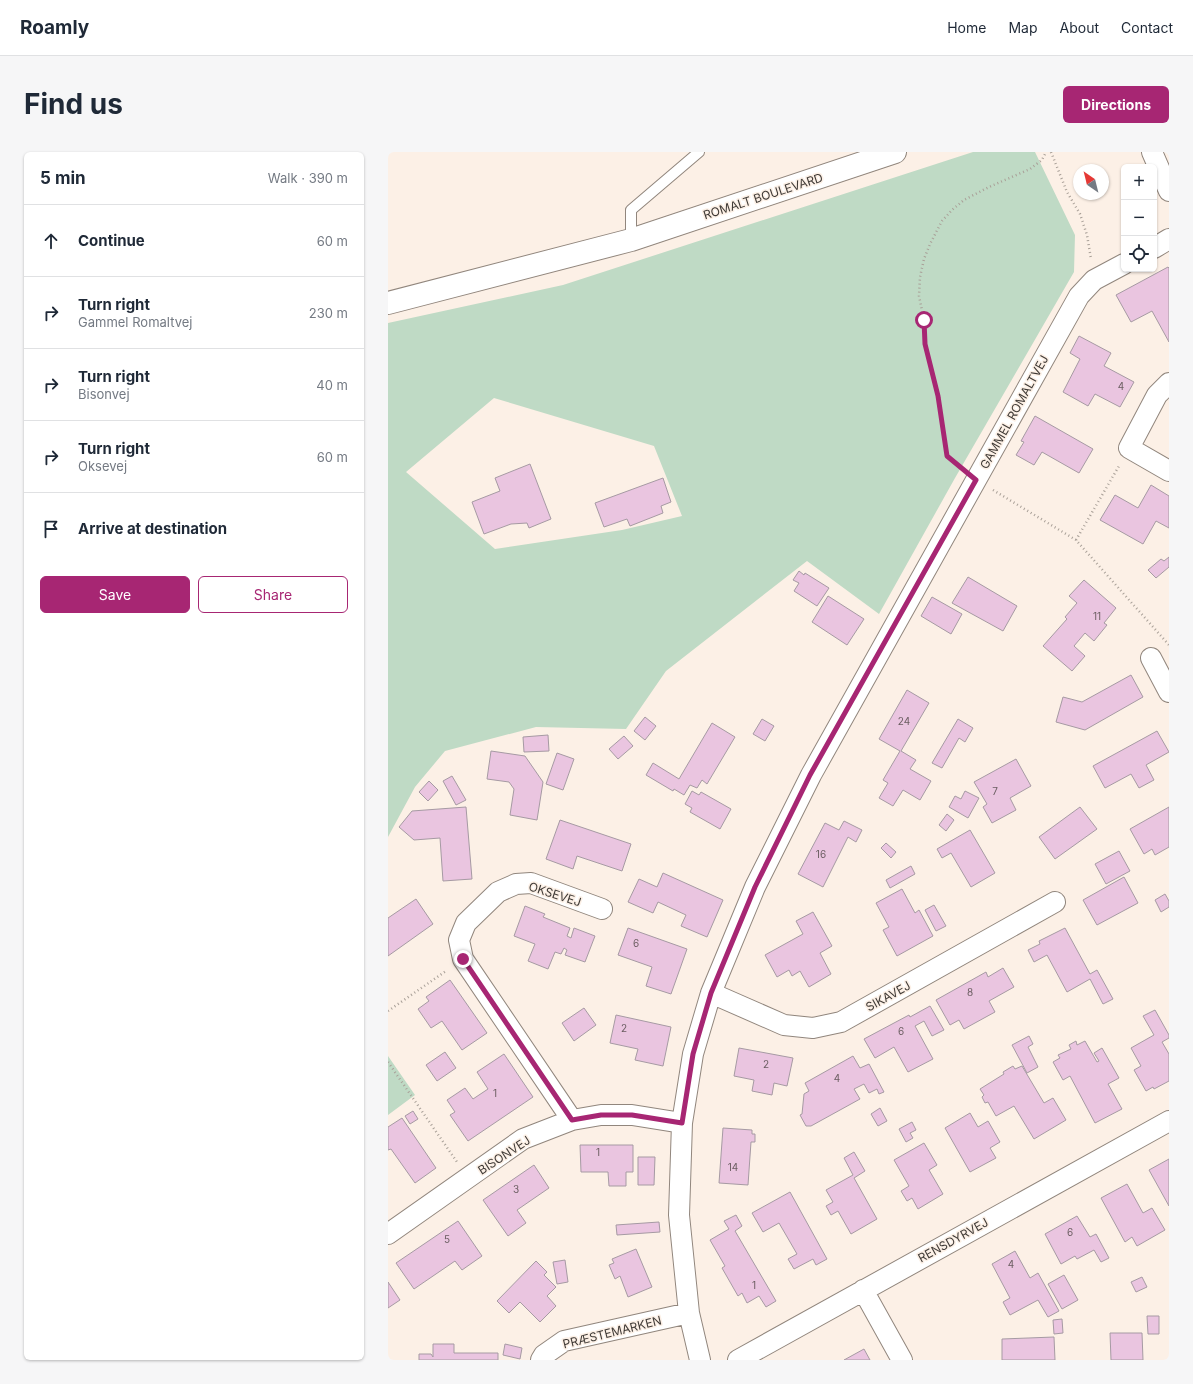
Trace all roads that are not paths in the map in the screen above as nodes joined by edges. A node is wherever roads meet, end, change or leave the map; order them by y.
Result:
1 (699, 152) edge
2 (895, 152) edge
3 (1152, 152) edge
4 (1169, 191) edge
5 (1169, 239) edge
6 (631, 240) junction
7 (1157, 246) edge
8 (1121, 266) edge
9 (388, 303) edge
10 (1169, 383) edge
11 (1169, 471) edge
12 (1150, 658) dead end
13 (1169, 692) edge
14 (1055, 902) dead end
15 (602, 910) dead end
16 (711, 993) junction
17 (572, 1120) junction
18 (1169, 1120) edge
19 (682, 1123) junction
20 (388, 1234) edge
21 (863, 1290) junction
22 (689, 1313) junction
23 (541, 1360) edge
24 (700, 1360) edge
25 (738, 1360) edge
26 (902, 1360) edge

1 - 6 lane
2 - 6 street, ROMALT BOULEVARD
3 - 4 street
5 - 7 street
6 - 9 street, ROMALT BOULEVARD
8 - 16 street, GAMMEL ROMALTVEJ
10 - 11 street
12 - 13 street
14 - 16 street, SIKAVEJ
15 - 17 street, OKSEVEJ
16 - 19 street, GAMMEL ROMALTVEJ
17 - 19 street, BISONVEJ
17 - 20 street, BISONVEJ
18 - 21 street, RENSDYRVEJ
19 - 22 street, GAMMEL ROMALTVEJ
21 - 25 street, RENSDYRVEJ
21 - 26 street
22 - 23 street, PRÆSTEMARKEN
22 - 24 street, GAMMEL ROMALTVEJ

